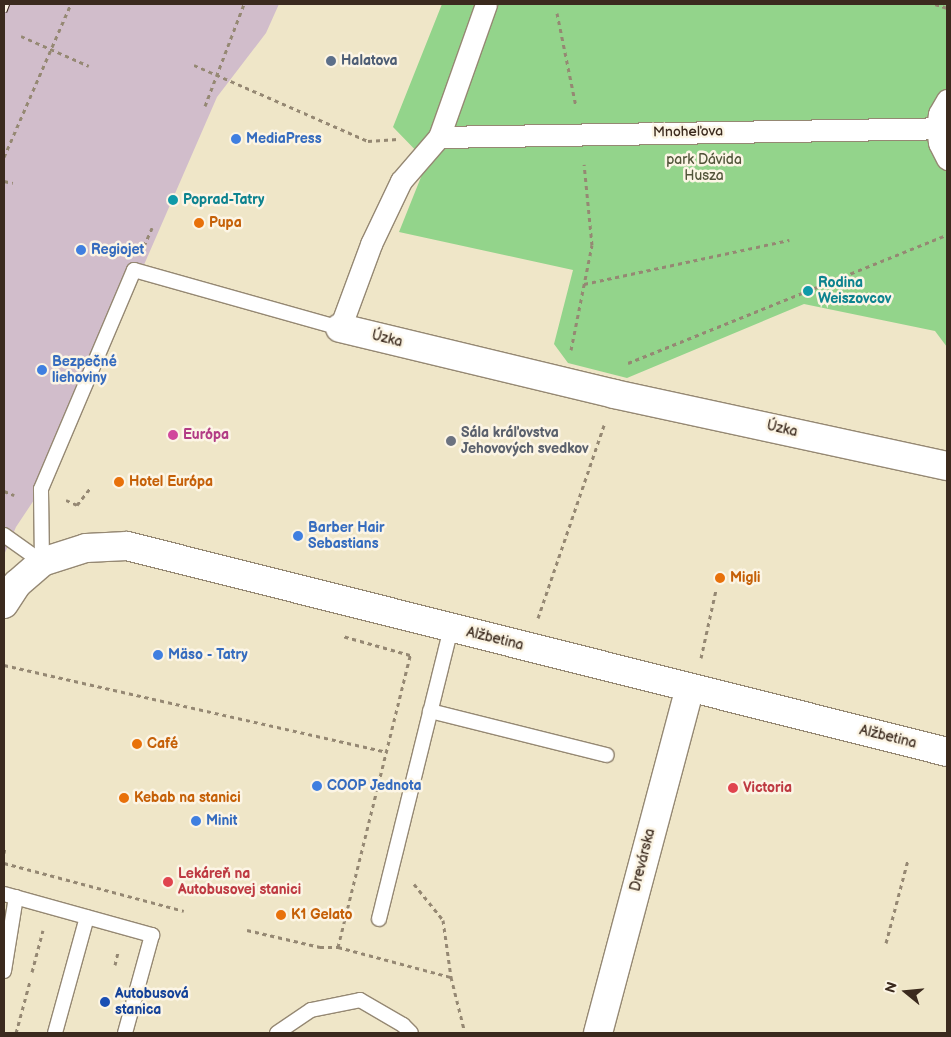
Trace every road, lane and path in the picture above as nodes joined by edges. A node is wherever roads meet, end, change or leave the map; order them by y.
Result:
1 (71, 4) edge
2 (244, 4) edge
3 (486, 4) edge
4 (935, 4) edge
5 (947, 8) edge
6 (557, 14) dead end
7 (21, 36) dead end
8 (50, 49) junction
9 (194, 65) dead end
10 (89, 66) dead end
11 (216, 75) junction
12 (947, 100) edge
13 (205, 106) dead end
14 (937, 128) junction
15 (581, 135) junction
16 (439, 137) junction
17 (4, 156) edge
18 (947, 159) edge
19 (4, 181) edge
20 (13, 183) dead end
21 (947, 235) edge
22 (789, 240) dead end
23 (584, 284) junction
24 (340, 328) junction
25 (569, 358) dead end
26 (614, 394) junction
27 (947, 466) edge
28 (4, 491) edge
29 (14, 495) dead end
30 (4, 535) edge
31 (42, 562) junction
32 (716, 590) dead end
33 (4, 604) edge
34 (537, 620) dead end
35 (451, 628) junction
36 (334, 633) dead end
37 (700, 661) dead end
38 (4, 665) edge
39 (690, 688) junction
40 (430, 711) junction
41 (387, 752) junction
42 (947, 752) edge
43 (606, 755) dead end
44 (5, 846) dead end
45 (4, 853) edge
46 (394, 860) junction
47 (908, 860) dead end
48 (4, 863) edge
49 (10, 896) edge
50 (184, 911) dead end
51 (88, 916) junction
52 (379, 919) dead end
53 (247, 930) dead end
54 (886, 942) dead end
55 (39, 943) dead end
56 (338, 947) junction
57 (4, 970) edge
58 (452, 977) junction
59 (16, 1033) edge
60 (55, 1033) edge
61 (125, 1033) edge
62 (277, 1033) edge
63 (411, 1033) edge
64 (465, 1033) edge
65 (598, 1033) edge

1 - 8 path
2 - 11 path
3 - 16 street
4 - 5 path
6 - 15 path
7 - 8 path
8 - 10 path
8 - 17 path
9 - 11 path
11 - 13 path
11 - 16 path
12 - 14 street
14 - 15 street, Mnoheľova
14 - 18 street
15 - 16 street, Mnoheľova
15 - 23 path
16 - 24 street
19 - 20 path
21 - 26 path
22 - 23 path
23 - 25 path
24 - 26 street, Úzka
24 - 31 lane, Úzka
26 - 27 street, Úzka
26 - 34 path
28 - 29 path
30 - 31 lane
31 - 33 street
31 - 35 street, Alžbetina
32 - 37 path
35 - 39 street, Alžbetina
35 - 40 lane
36 - 41 path
38 - 41 path
39 - 42 street, Alžbetina
39 - 65 street, Drevárska
40 - 43 lane
40 - 46 lane
41 - 56 path
44 - 45 path
46 - 52 lane
46 - 58 path
47 - 54 path
48 - 50 path
49 - 51 lane
49 - 57 lane
51 - 60 lane
51 - 61 lane
53 - 56 path
55 - 59 path
56 - 58 path
58 - 64 path
62 - 63 lane

